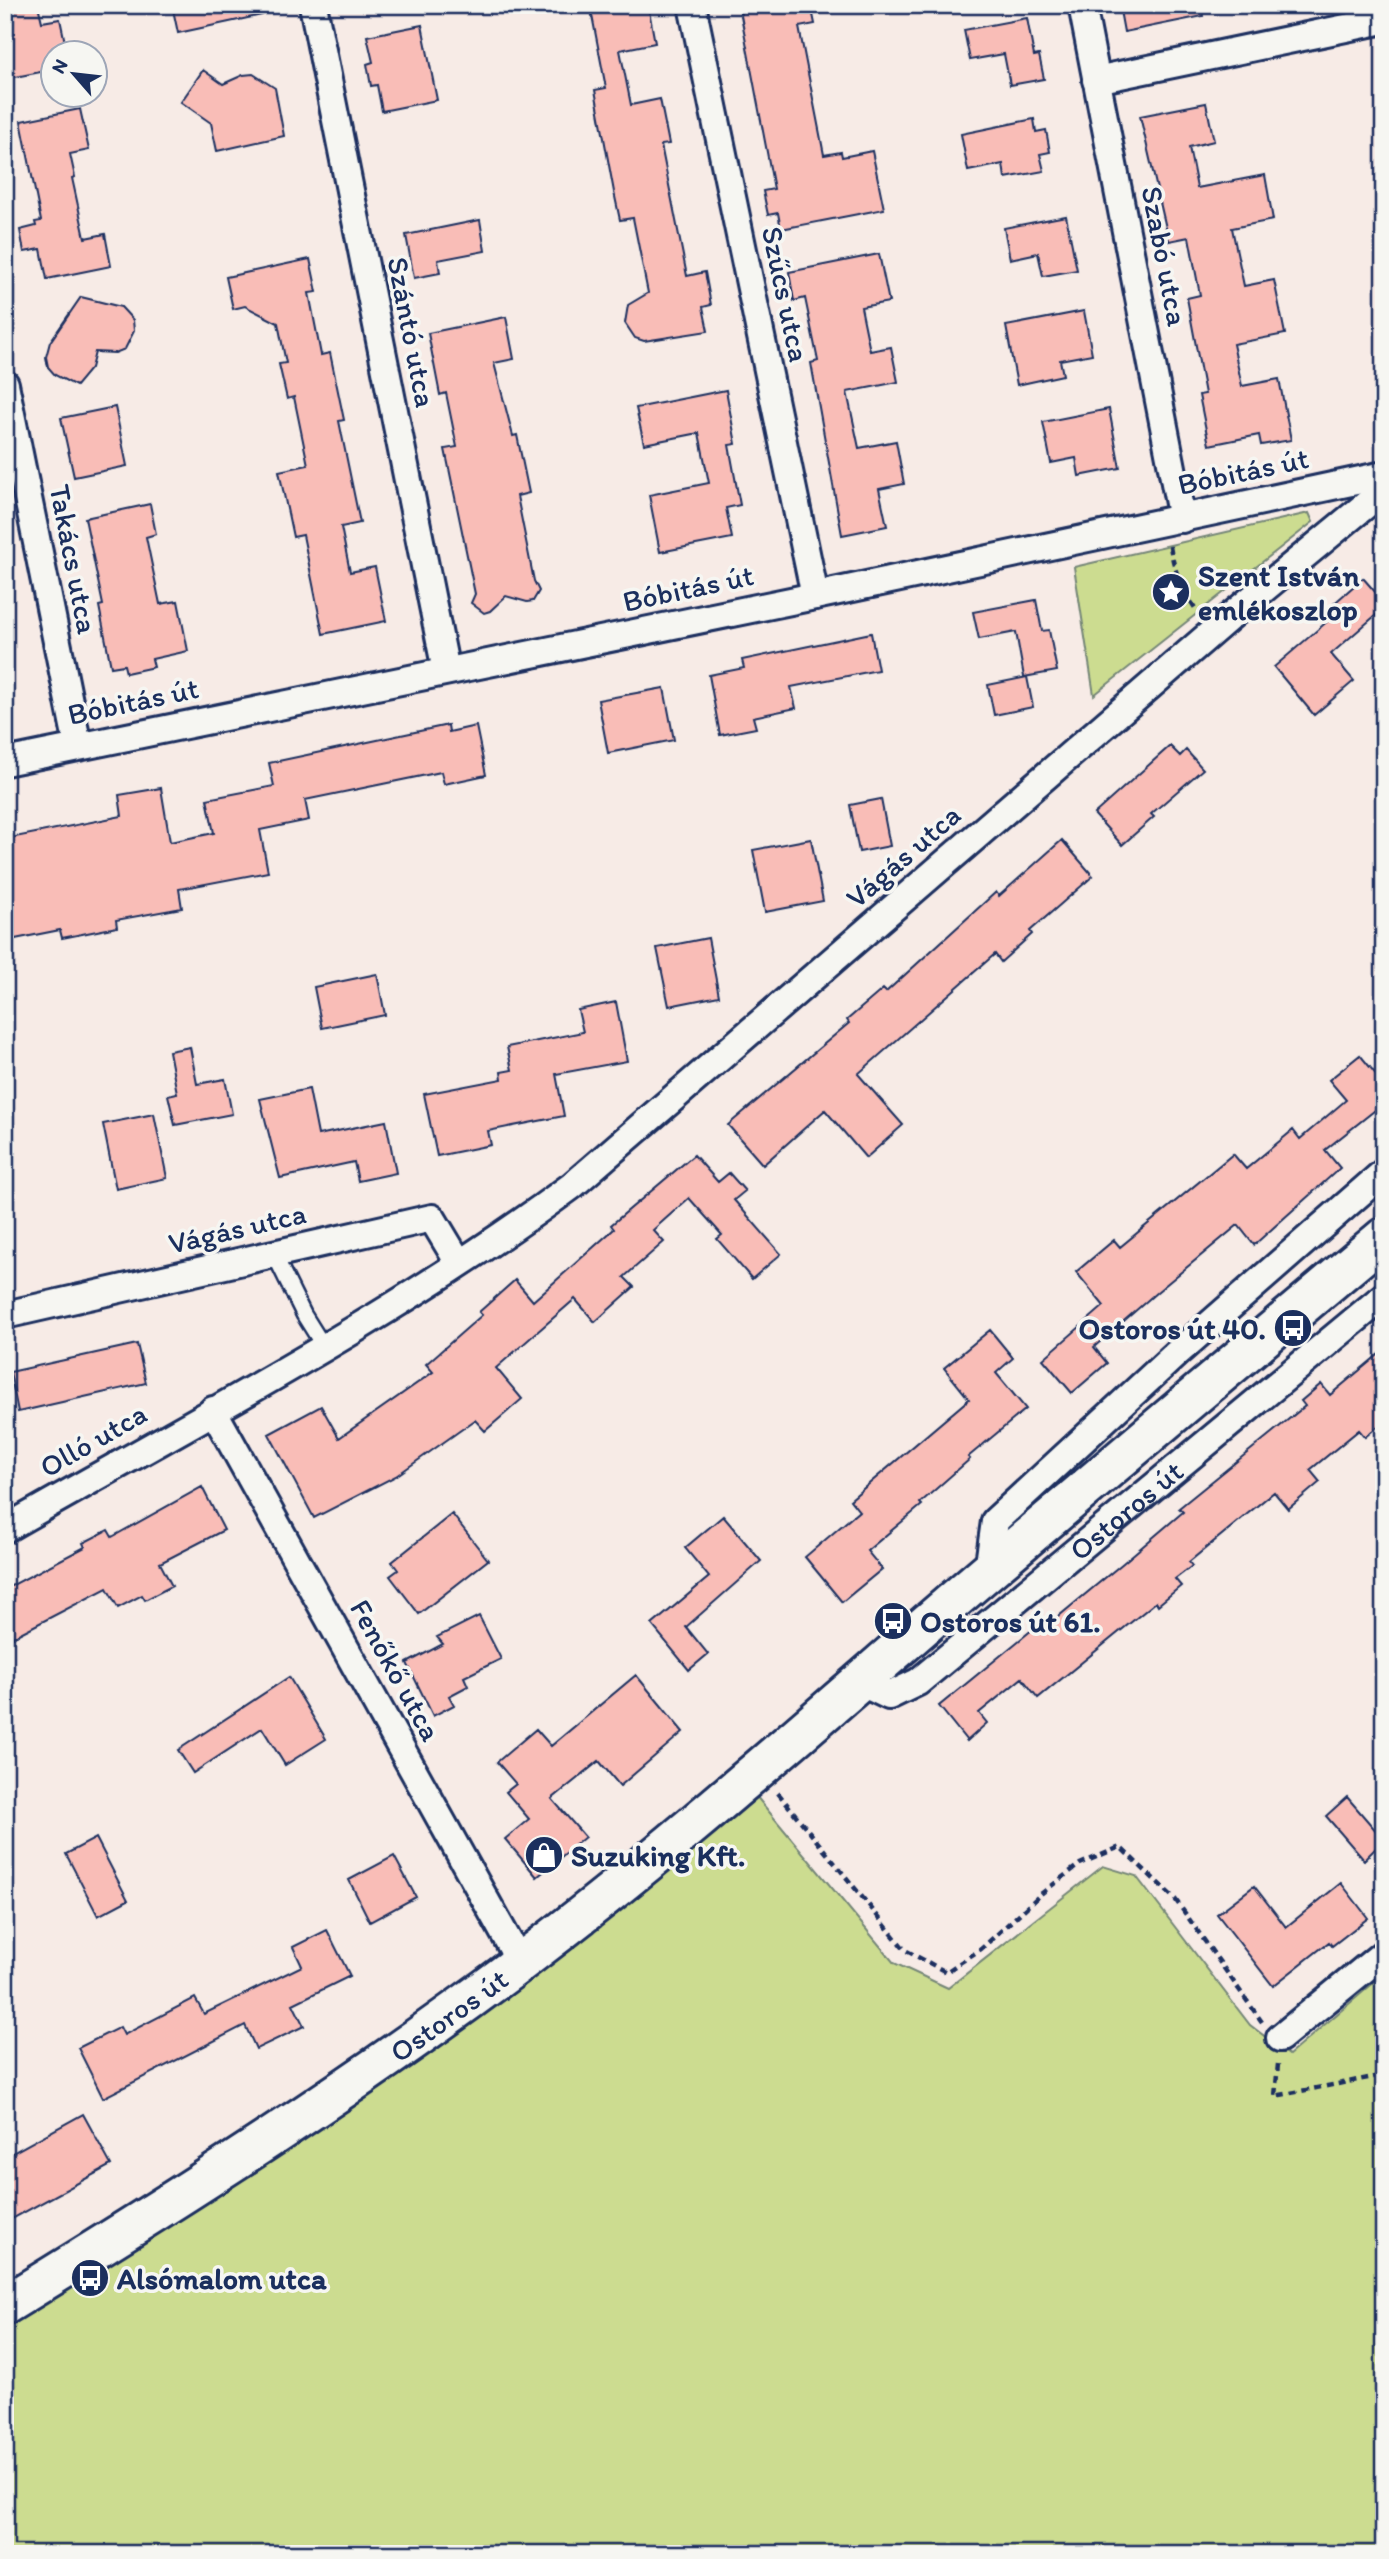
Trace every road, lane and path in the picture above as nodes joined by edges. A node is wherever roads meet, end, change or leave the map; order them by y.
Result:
1 (313, 5) edge
2 (692, 5) edge
3 (1082, 5) edge
4 (1384, 20) edge
5 (1097, 80) junction
6 (5, 384) edge
7 (1384, 475) edge
8 (1384, 490) edge
9 (1182, 519) junction
10 (1170, 545) dead end
11 (815, 596) junction
12 (1198, 613) dead end
13 (446, 671) junction
14 (78, 746) junction
15 (5, 762) edge
16 (1384, 1172) edge
17 (1384, 1237) edge
18 (274, 1254) junction
19 (1355, 1262) junction
20 (458, 1263) junction
21 (1383, 1297) edge
22 (5, 1315) edge
23 (324, 1347) junction
24 (213, 1409) junction
25 (5, 1529) edge
26 (988, 1571) junction
27 (860, 1682) junction
28 (760, 1768) junction
29 (1384, 1952) edge
30 (520, 1962) junction
31 (1280, 2038) joint
32 (1384, 2075) edge
33 (1275, 2096) dead end
34 (5, 2305) edge

1 - 13 street, Szántó utca
2 - 11 street, Szűcs utca
3 - 5 street, Szabó utca
4 - 5 street
5 - 9 street, Szabó utca
6 - 14 street, Takács utca
7 - 9 street, Bóbitás út
8 - 20 street, Vágás utca
9 - 11 street, Bóbitás út
10 - 12 path
11 - 13 street, Bóbitás út
13 - 14 street, Bóbitás út
14 - 15 street, Bóbitás út
16 - 26 street
17 - 19 main road, Ostoros út
18 - 20 street, Vágás utca
18 - 22 street, Vágás utca
18 - 23 lane
19 - 21 street
19 - 26 main road, Ostoros út
20 - 23 street, Vágás utca
21 - 27 street, Ostoros út
23 - 24 street, Vágás utca
24 - 25 street, Olló utca
24 - 30 street, Fenőkő utca
26 - 27 main road, Ostoros út
27 - 28 main road, Ostoros út
28 - 30 main road, Ostoros út
28 - 31 path
29 - 31 street
30 - 34 main road, Ostoros út
32 - 33 path

